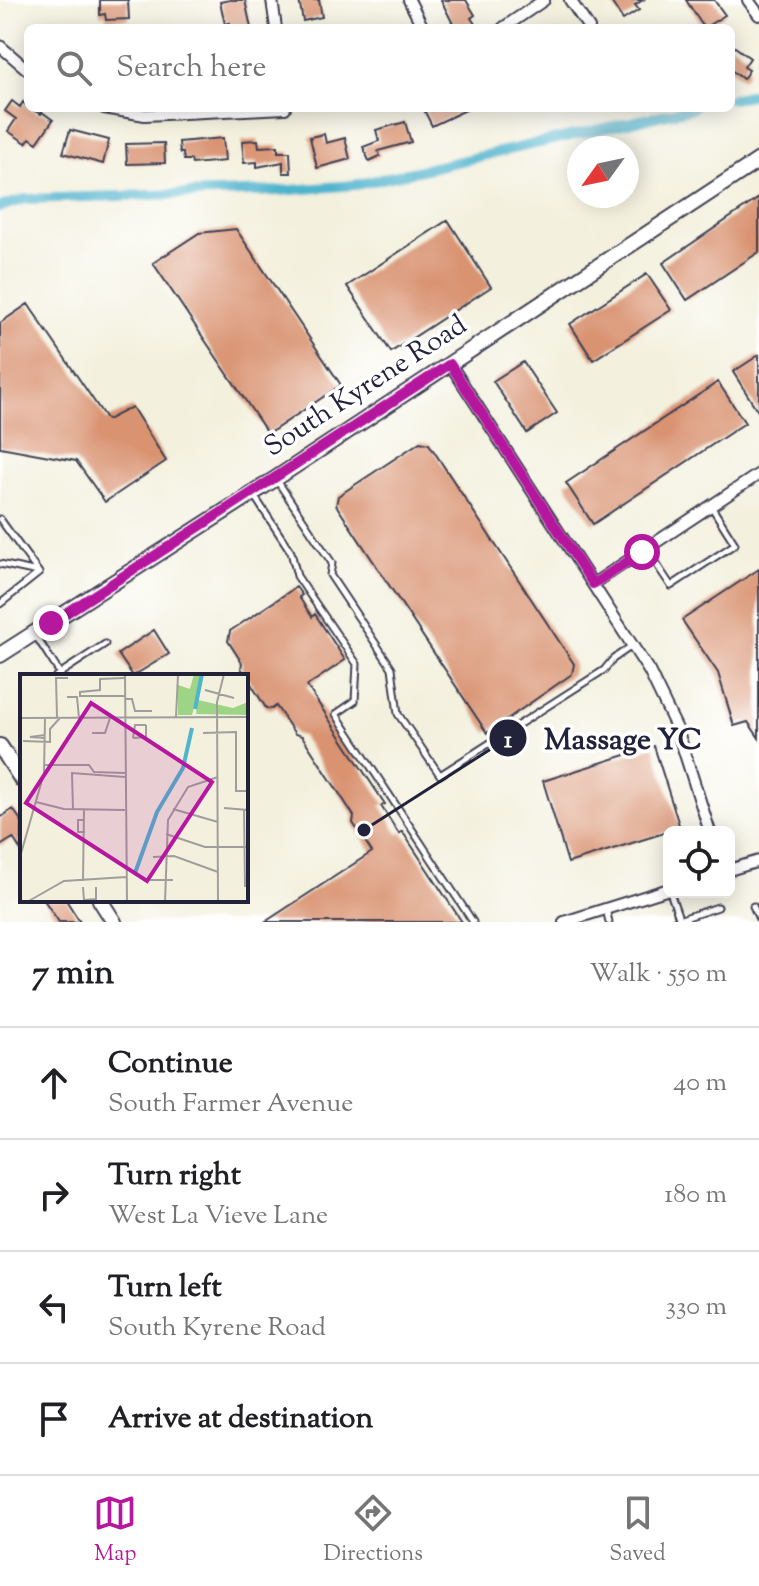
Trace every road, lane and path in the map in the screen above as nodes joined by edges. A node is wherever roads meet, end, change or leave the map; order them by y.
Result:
1 (272, 0) edge
2 (409, 0) edge
3 (544, 0) edge
4 (570, 0) edge
5 (748, 0) edge
6 (759, 15) edge
7 (275, 24) edge
8 (421, 24) edge
9 (509, 24) edge
10 (586, 24) edge
11 (0, 46) edge
12 (24, 67) edge
13 (127, 112) edge
14 (204, 112) edge
15 (759, 160) edge
16 (450, 364) junction
17 (759, 474) edge
18 (275, 479) junction
19 (252, 493) junction
20 (711, 506) junction
21 (0, 519) edge
22 (647, 549) junction
23 (0, 564) edge
24 (39, 573) junction
25 (593, 584) junction
26 (0, 604) edge
27 (34, 633) junction
28 (105, 644) dead end
29 (633, 645) junction
30 (0, 655) edge
31 (58, 674) edge
32 (60, 674) edge
33 (0, 746) edge
34 (18, 763) edge
35 (708, 826) edge
36 (759, 861) edge
37 (735, 868) edge
38 (663, 893) edge
39 (672, 898) edge
40 (101, 902) edge
41 (753, 906) dead end
42 (718, 907) dead end
43 (606, 908) junction
44 (759, 919) edge
45 (569, 921) edge
46 (680, 921) edge
47 (114, 922) edge
48 (473, 922) edge
49 (609, 922) edge
50 (672, 922) edge

1 - 7 street
2 - 8 street
3 - 9 street
4 - 10 street
5 - 6 street
11 - 12 street
13 - 14 street
15 - 16 main road, South Kyrene Road
16 - 18 main road, South Kyrene Road
16 - 25 street
17 - 20 street
18 - 19 main road, South Kyrene Road
18 - 29 lane
19 - 27 main road, South Kyrene Road
19 - 48 lane
20 - 22 street
20 - 22 lane
21 - 24 lane
22 - 25 street
23 - 24 lane
24 - 26 lane
25 - 29 street
27 - 30 main road, South Kyrene Road
27 - 31 lane
28 - 32 lane
29 - 35 street
33 - 34 main road
36 - 37 street
38 - 43 street
39 - 46 lane
40 - 47 main road
41 - 44 lane
42 - 46 lane
43 - 45 street
43 - 49 lane
46 - 50 lane

